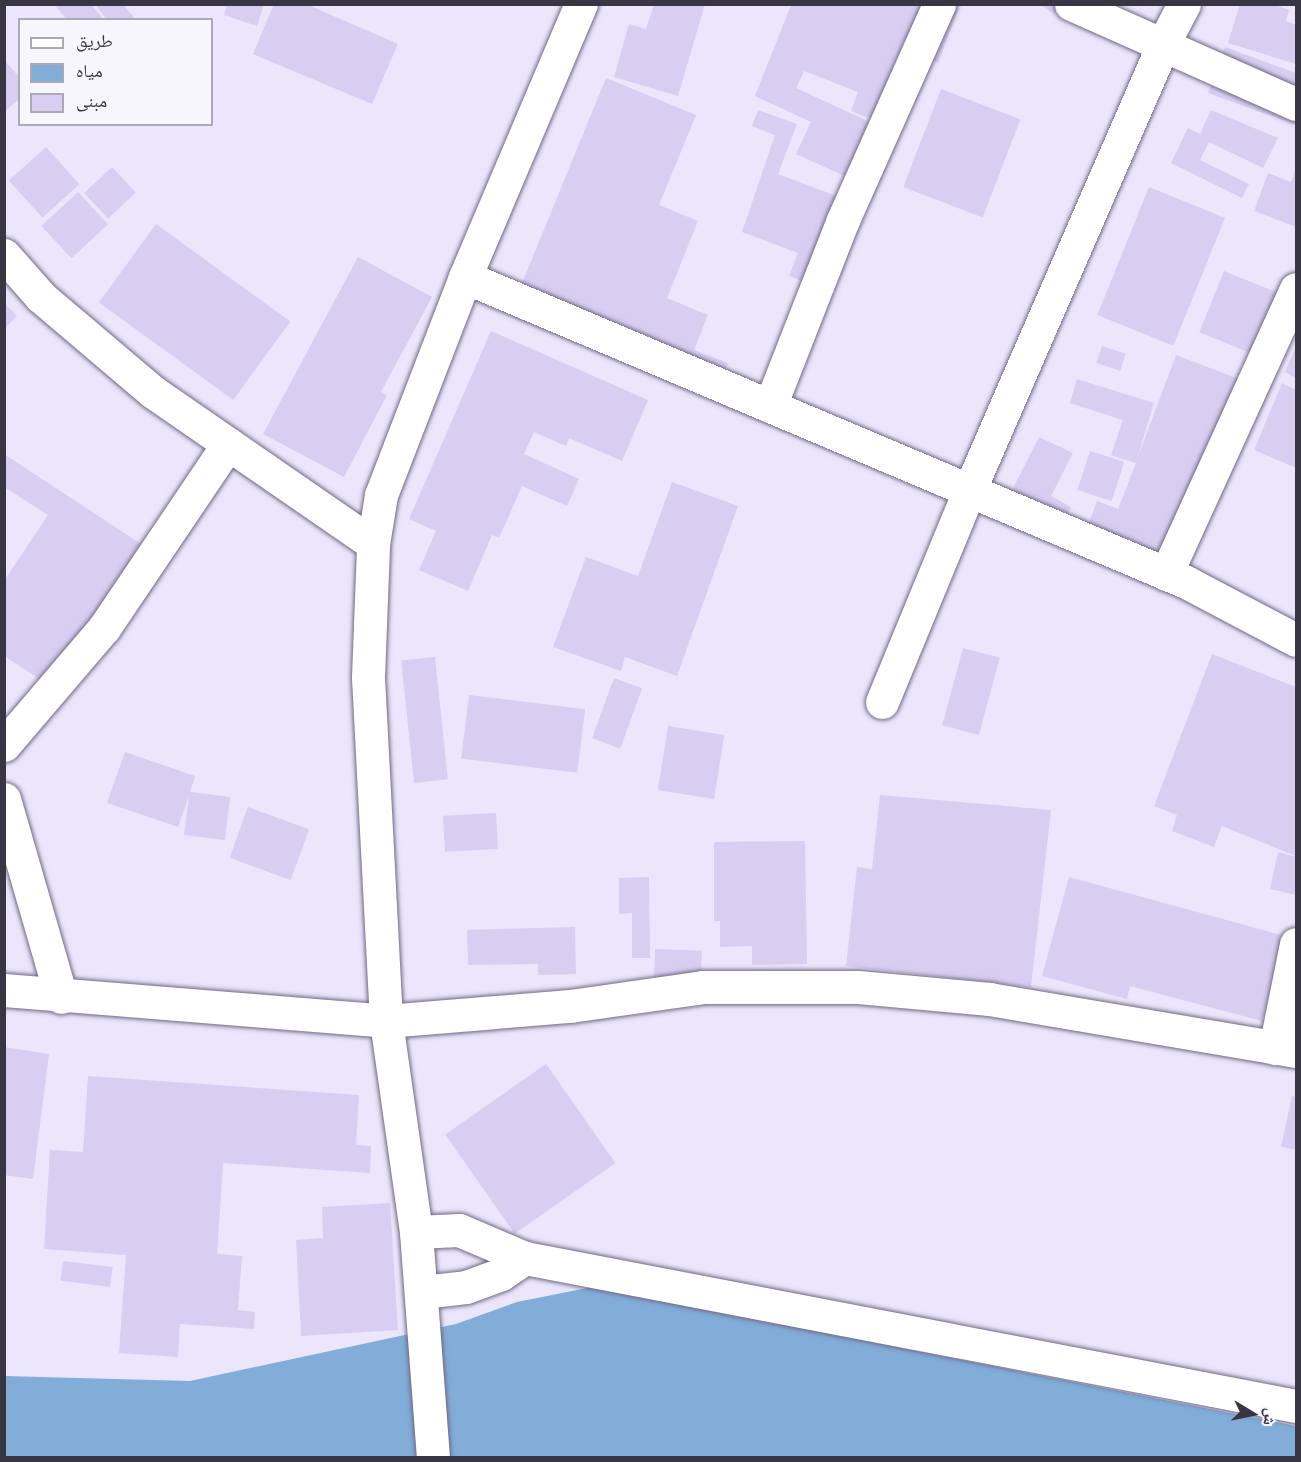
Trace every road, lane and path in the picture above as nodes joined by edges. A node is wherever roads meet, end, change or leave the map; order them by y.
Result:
1 (581, 4) edge
2 (939, 4) edge
3 (1071, 4) edge
4 (1184, 4) edge
5 (1163, 44) junction
6 (1296, 104) edge
7 (4, 255) edge
8 (465, 278) junction
9 (1296, 289) edge
10 (770, 406) junction
11 (228, 444) junction
12 (969, 490) junction
13 (373, 544) junction
14 (1166, 574) junction
15 (1296, 640) edge
16 (882, 702) dead end
17 (4, 745) edge
18 (4, 799) edge
19 (1296, 944) edge
20 (4, 990) edge
21 (61, 997) junction
22 (386, 1021) junction
23 (1286, 1050) edge
24 (416, 1232) junction
25 (525, 1258) junction
26 (422, 1308) junction
27 (1296, 1406) edge
28 (433, 1458) edge

1 - 8 street
2 - 10 street
3 - 5 street
4 - 5 street
5 - 6 street
5 - 12 street
7 - 11 street
8 - 10 street
8 - 13 street
9 - 14 street
10 - 12 street
11 - 13 street
11 - 17 street
12 - 14 street
12 - 16 street
13 - 22 street
14 - 15 street
18 - 21 street
19 - 23 street
20 - 21 street
21 - 22 street
22 - 23 street
22 - 24 street
24 - 25 street
24 - 26 street
25 - 26 street
25 - 27 street
26 - 28 street

